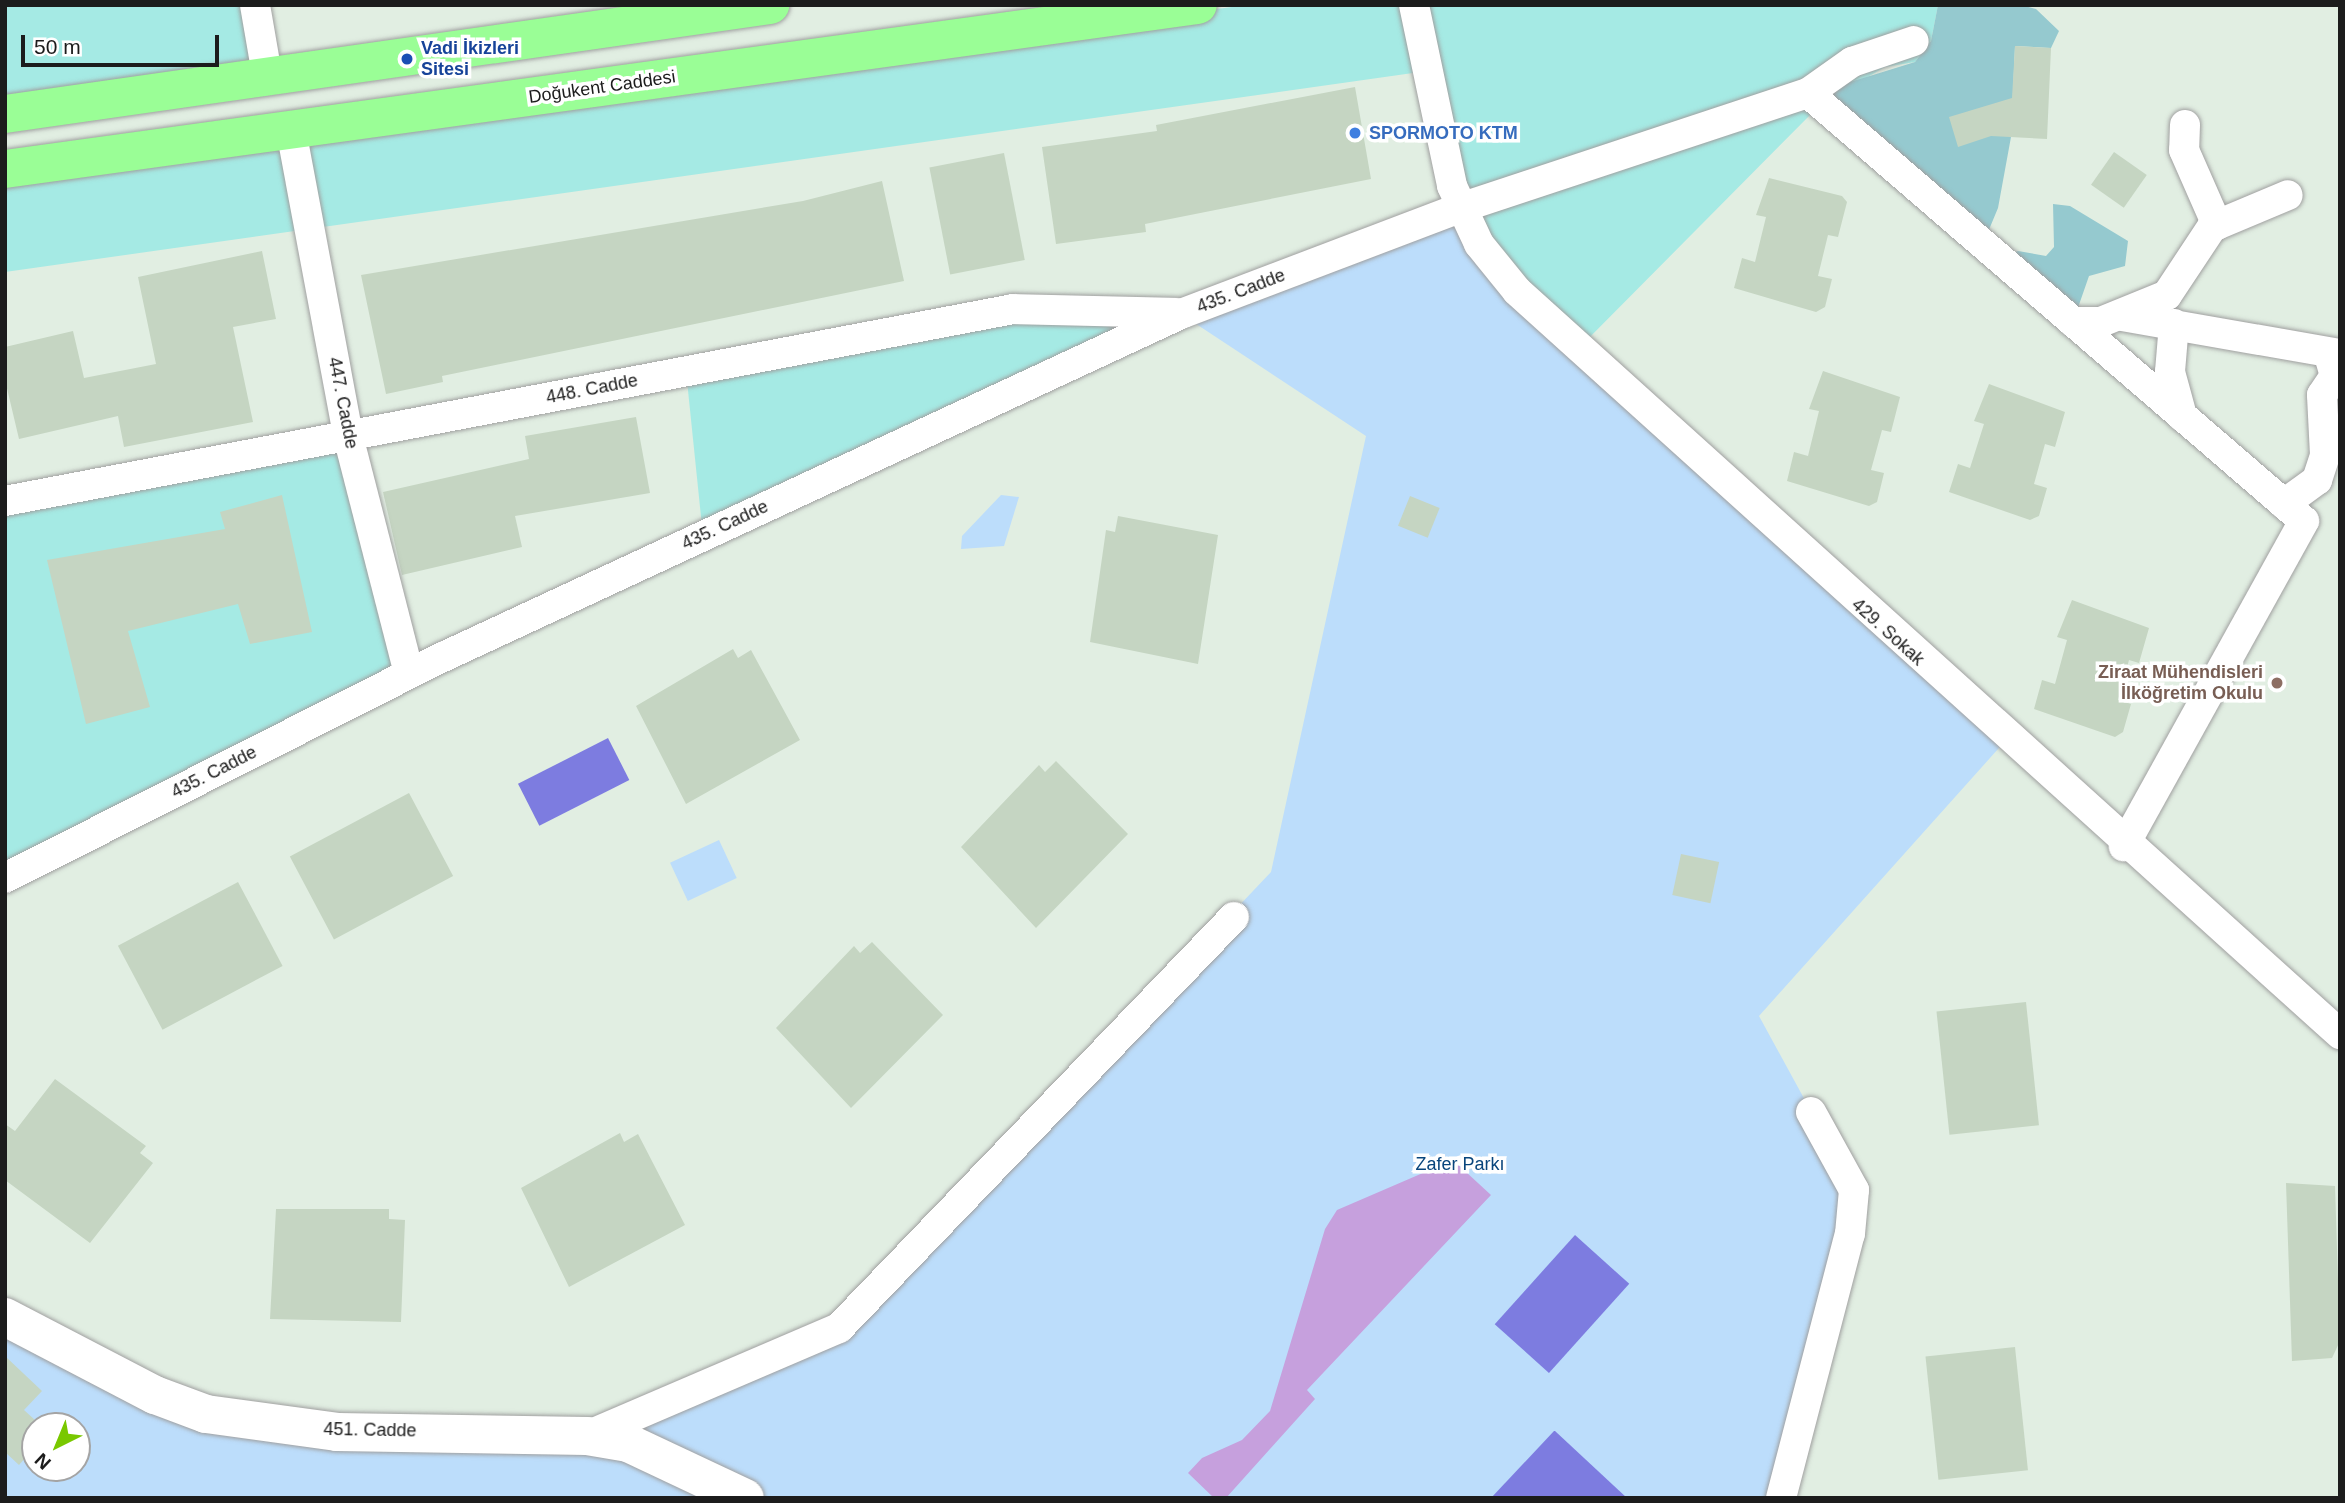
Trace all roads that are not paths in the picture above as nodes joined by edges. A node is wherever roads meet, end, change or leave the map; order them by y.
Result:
1 (255, 5) edge
2 (770, 5) edge
3 (1198, 5) edge
4 (1414, 5) edge
5 (1914, 41) dead end
6 (268, 80) junction
7 (1808, 93) junction
8 (5, 114) edge
9 (2185, 125) dead end
10 (291, 130) junction
11 (5, 169) edge
12 (2288, 195) dead end
13 (1460, 208) junction
14 (2217, 225) junction
15 (1181, 314) junction
16 (2122, 316) junction
17 (2073, 322) junction
18 (2174, 324) junction
19 (2334, 355) edge
20 (2182, 416) junction
21 (348, 436) junction
22 (5, 501) edge
23 (2284, 505) junction
24 (409, 673) junction
25 (2124, 846) junction
26 (5, 878) edge
27 (1234, 918) dead end
28 (2340, 1034) edge
29 (1811, 1112) dead end
30 (5, 1317) edge
31 (587, 1436) junction
32 (745, 1498) edge
33 (1780, 1498) edge

1 - 6 street
2 - 6 main road
3 - 10 main road, Doğukent Caddesi
4 - 13 street, 429. Sokak
5 - 7 street, 435. Cadde
6 - 8 main road
7 - 13 street, 435. Cadde
7 - 17 street
9 - 14 street
10 - 11 main road, Doğukent Caddesi
10 - 21 street, 447. Cadde
12 - 14 street
13 - 15 street, 435. Cadde
13 - 25 street, 429. Sokak
14 - 16 street
15 - 21 street, 448. Cadde
15 - 24 street, 435. Cadde
16 - 17 street
16 - 18 street
17 - 20 street
18 - 19 street
18 - 20 street
19 - 23 street
20 - 23 street
21 - 22 street, 448. Cadde
21 - 24 street, 447. Cadde
23 - 25 street
24 - 26 street, 435. Cadde
25 - 28 street, 429. Sokak
27 - 31 street
29 - 33 street
30 - 31 street, 451. Cadde
31 - 32 street, 451. Cadde

